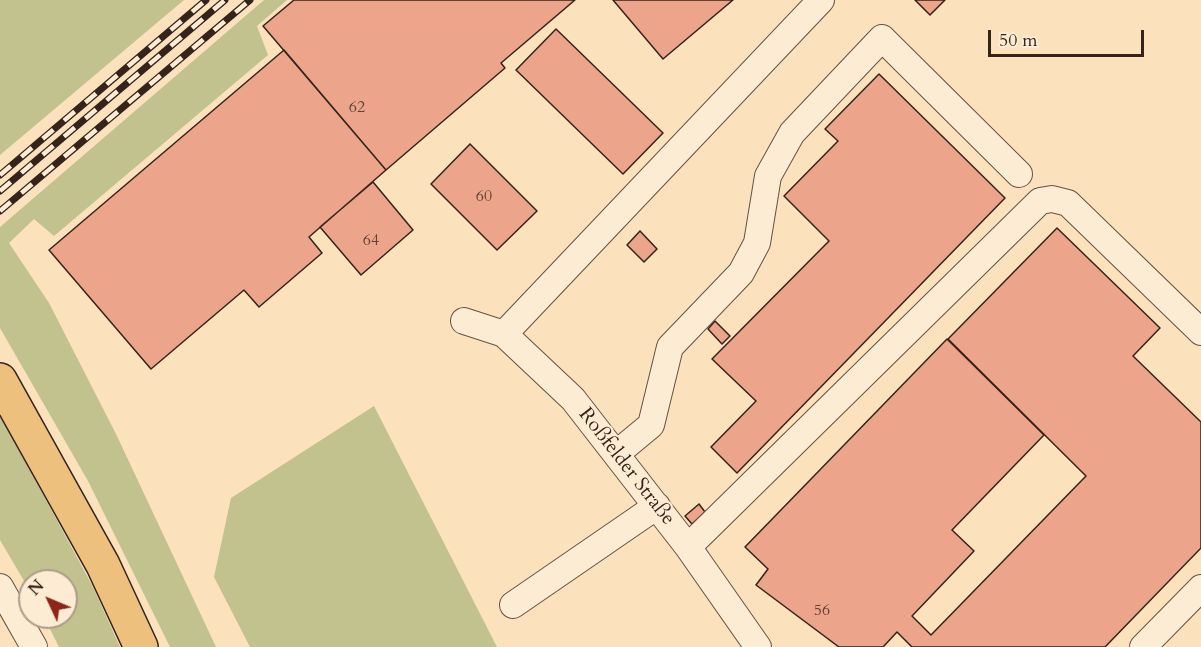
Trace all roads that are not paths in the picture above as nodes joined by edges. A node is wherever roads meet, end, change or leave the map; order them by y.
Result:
1 (821, 0) edge
2 (1019, 174) dead end
3 (464, 321) dead end
4 (1201, 332) edge
5 (504, 334) junction
6 (0, 380) edge
7 (616, 454) junction
8 (657, 506) junction
9 (688, 547) junction
10 (0, 587) edge
11 (1201, 588) edge
12 (513, 605) dead end
13 (34, 647) edge
14 (141, 647) edge
15 (758, 647) edge
16 (1143, 647) edge

1 - 5 street
2 - 7 street
3 - 5 street, Roßfelder Straße
4 - 9 street
5 - 7 street, Roßfelder Straße
6 - 14 main road
7 - 8 street, Roßfelder Straße
8 - 9 street, Roßfelder Straße
8 - 12 street
9 - 15 street, Roßfelder Straße
10 - 13 street
11 - 16 street

